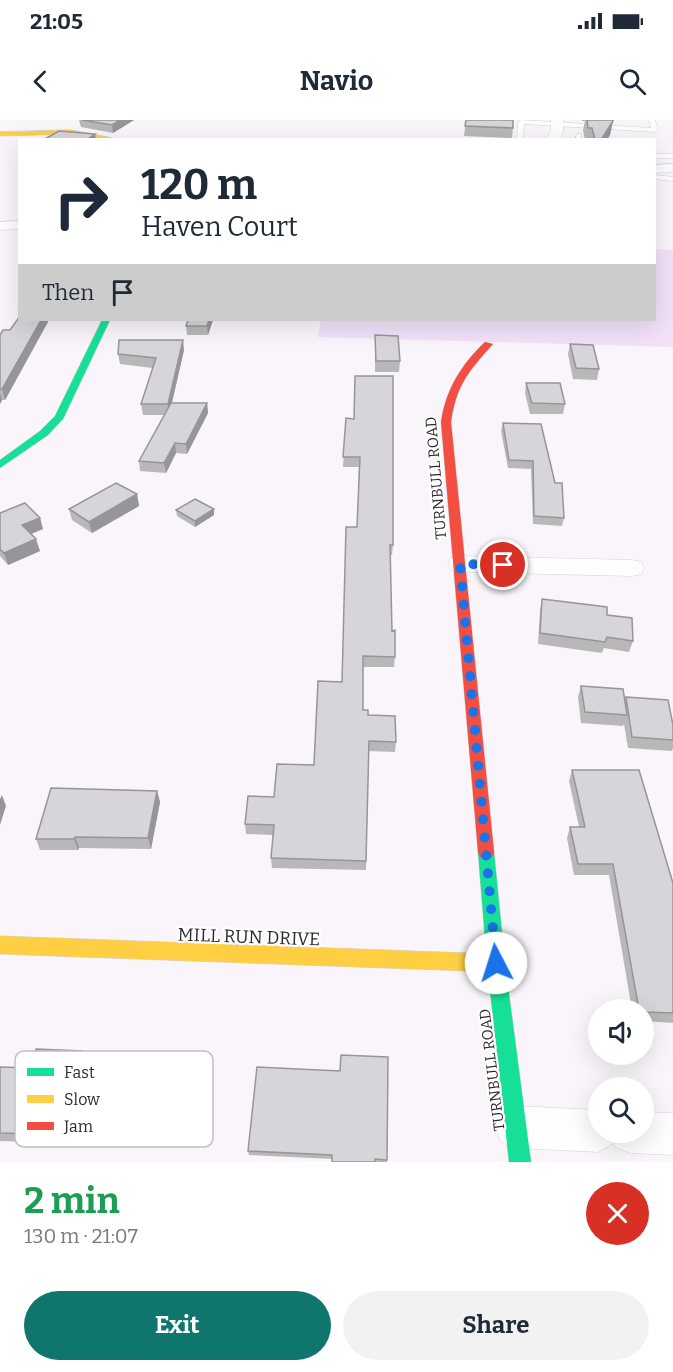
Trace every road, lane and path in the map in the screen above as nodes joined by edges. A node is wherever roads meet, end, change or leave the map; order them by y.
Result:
1 (652, 120) edge
2 (557, 122) edge
3 (597, 123) edge
4 (0, 134) edge
5 (108, 138) edge
6 (520, 138) edge
7 (553, 138) edge
8 (656, 156) edge
9 (673, 156) edge
10 (673, 168) edge
11 (656, 169) edge
12 (656, 177) edge
13 (673, 179) edge
14 (18, 225) edge
15 (0, 226) edge
16 (106, 321) edge
17 (488, 344) dead end
18 (0, 465) edge
19 (460, 564) junction
20 (632, 568) dead end
21 (0, 945) edge
22 (496, 963) junction
23 (588, 1133) edge
24 (654, 1133) edge
25 (673, 1134) edge
26 (518, 1145) edge

1 - 3 lane
2 - 3 lane
2 - 6 lane
2 - 7 street
4 - 5 street
8 - 9 lane
10 - 11 street
12 - 13 lane
14 - 15 street
16 - 18 street
17 - 19 street, TURNBULL ROAD
19 - 20 street
19 - 22 street, TURNBULL ROAD
21 - 22 street, MILL RUN DRIVE
22 - 26 street, TURNBULL ROAD
23 - 26 street
24 - 25 street

